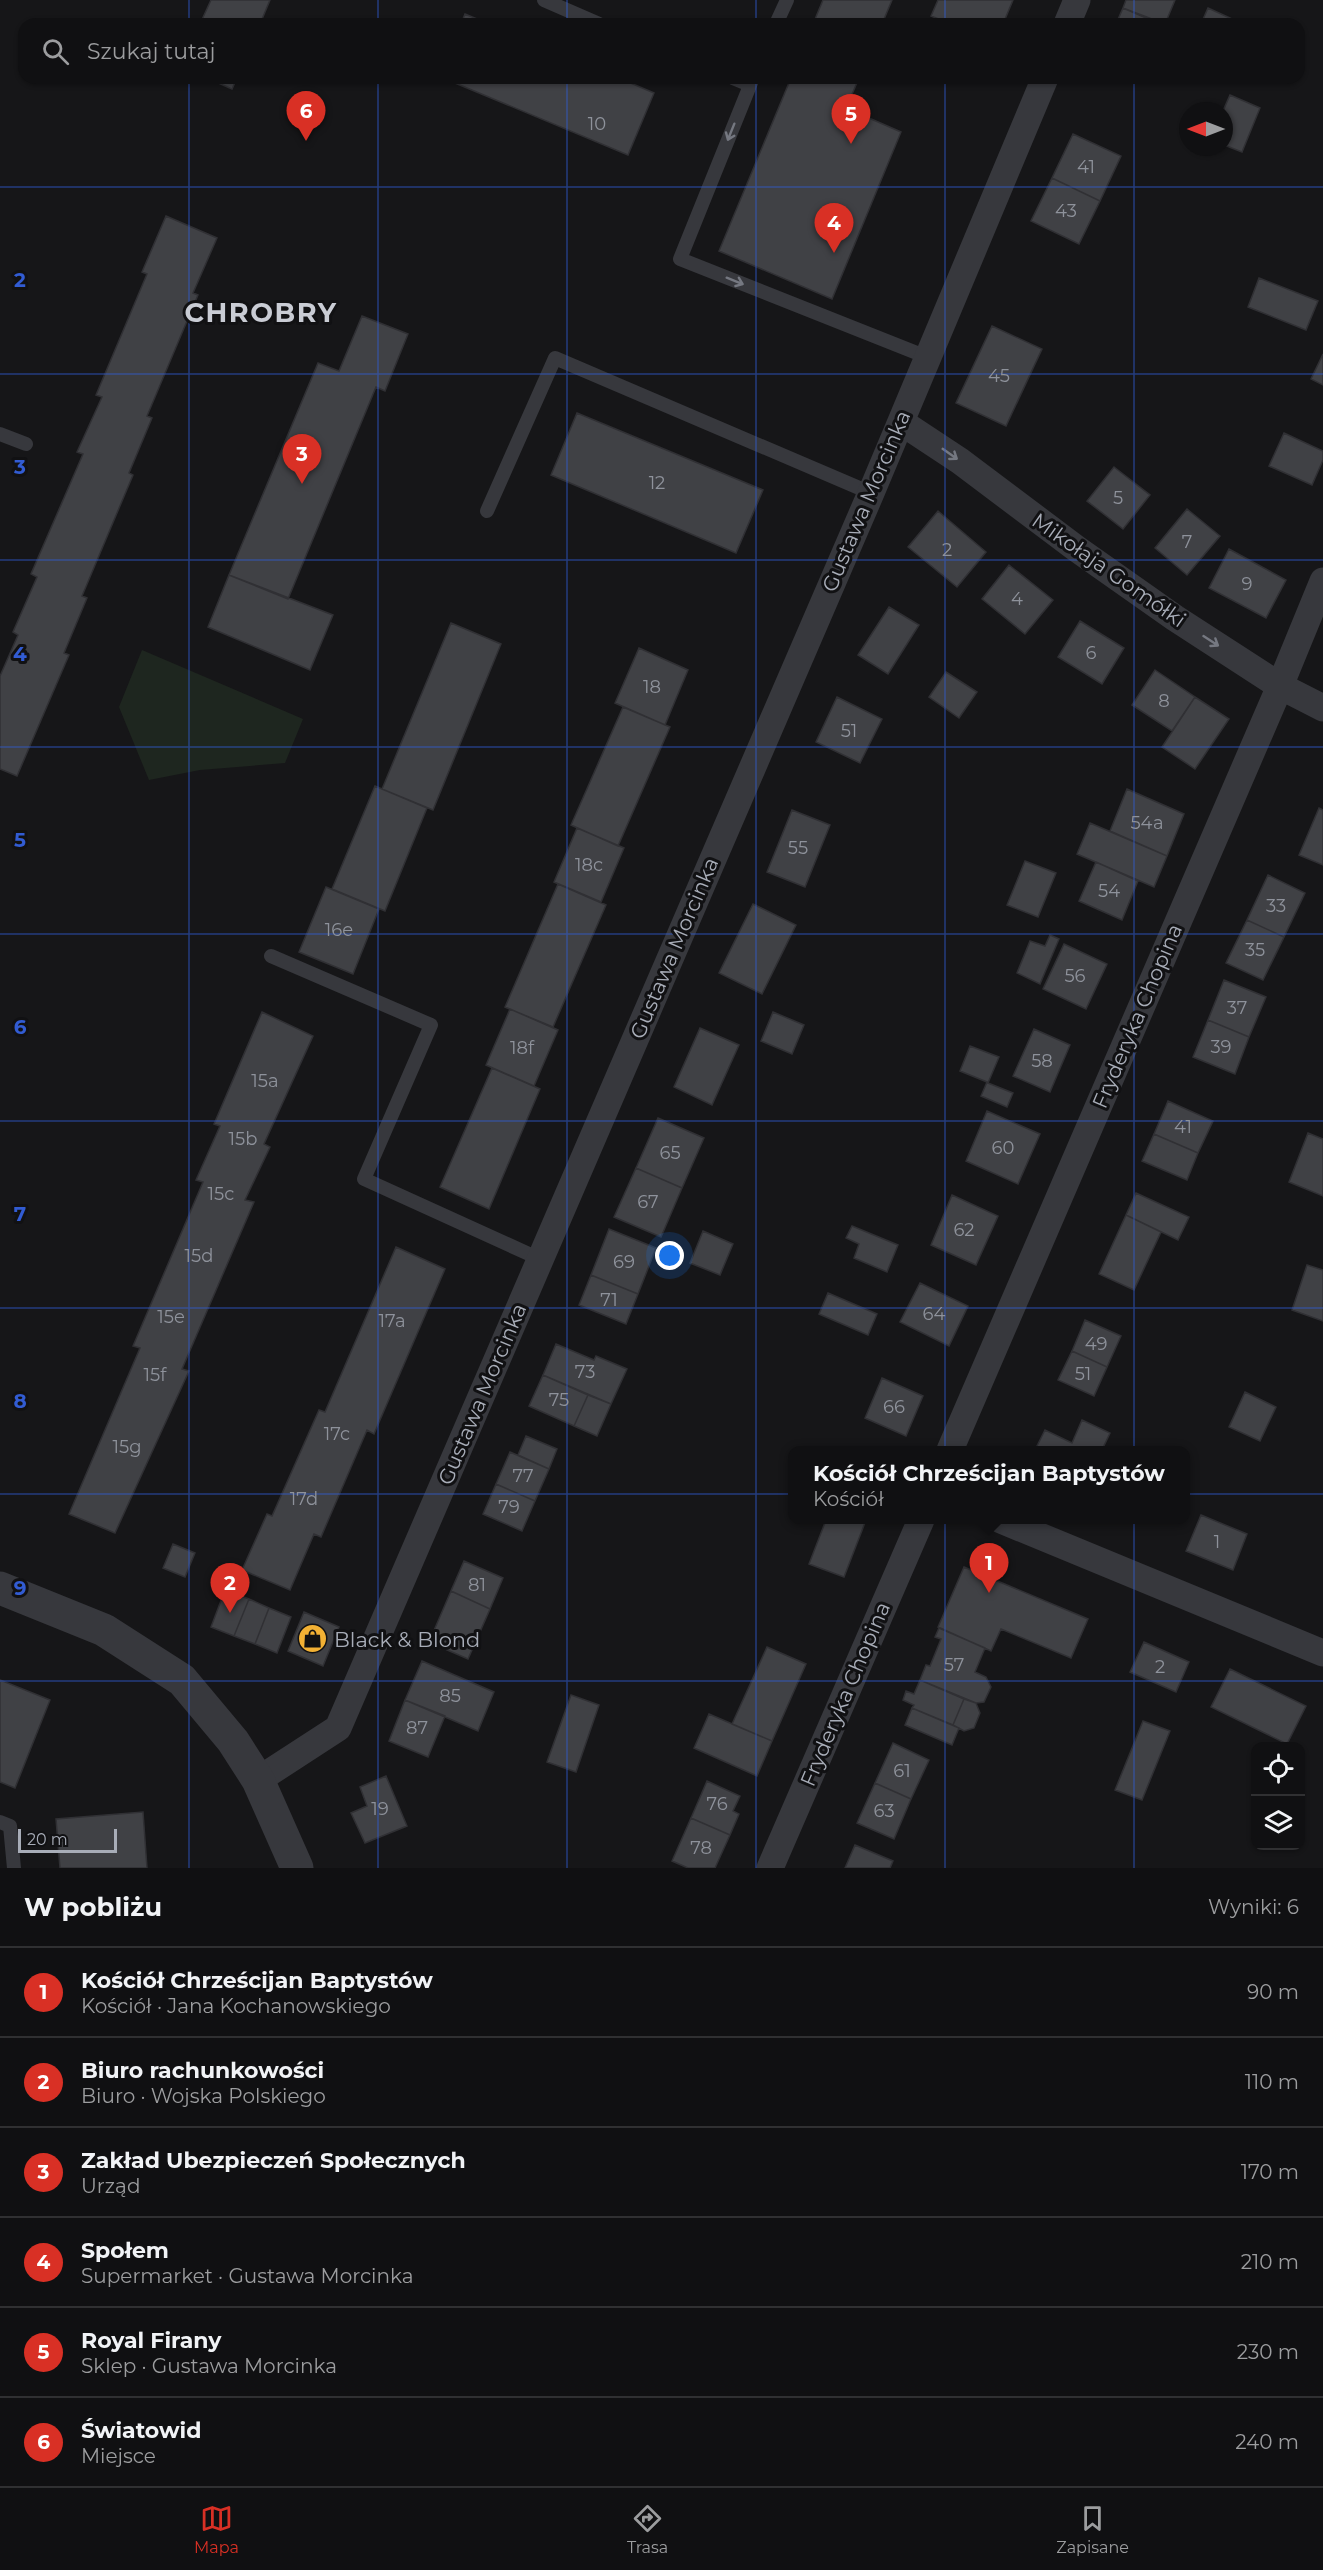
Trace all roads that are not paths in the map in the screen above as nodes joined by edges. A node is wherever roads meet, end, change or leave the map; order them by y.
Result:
1 (544, 0) edge
2 (787, 0) edge
3 (1077, 0) edge
4 (585, 18) edge
5 (779, 18) edge
6 (1070, 18) edge
7 (750, 84) edge
8 (1042, 84) edge
9 (927, 357) junction
10 (901, 422) junction
11 (0, 434) edge
12 (26, 444) dead end
13 (871, 493) junction
14 (488, 511) dead end
15 (1323, 581) edge
16 (1280, 686) junction
17 (1323, 708) edge
18 (271, 956) dead end
19 (540, 1259) junction
20 (952, 1446) edge
21 (919, 1524) edge
22 (1011, 1524) edge
23 (0, 1588) edge
24 (1323, 1653) edge
25 (258, 1780) junction
26 (0, 1822) edge
27 (14, 1868) edge
28 (297, 1868) edge
29 (770, 1868) edge

1 - 4 lane
2 - 5 lane
3 - 6 street
7 -> 9 lane
8 - 9 street, Gustawa Morcinka
9 - 10 street, Gustawa Morcinka
10 - 13 street, Gustawa Morcinka
10 -> 16 street, Mikołaja Gomółki
11 - 12 lane
13 - 14 lane
13 - 19 street, Gustawa Morcinka
15 - 16 street, Fryderyka Chopina
16 - 17 street, Mikołaja Gomółki
16 - 20 street, Fryderyka Chopina
18 - 19 lane
19 - 25 street, Gustawa Morcinka
21 - 29 street, Fryderyka Chopina
22 - 24 street
23 - 25 street
25 - 28 street
26 - 27 lane

